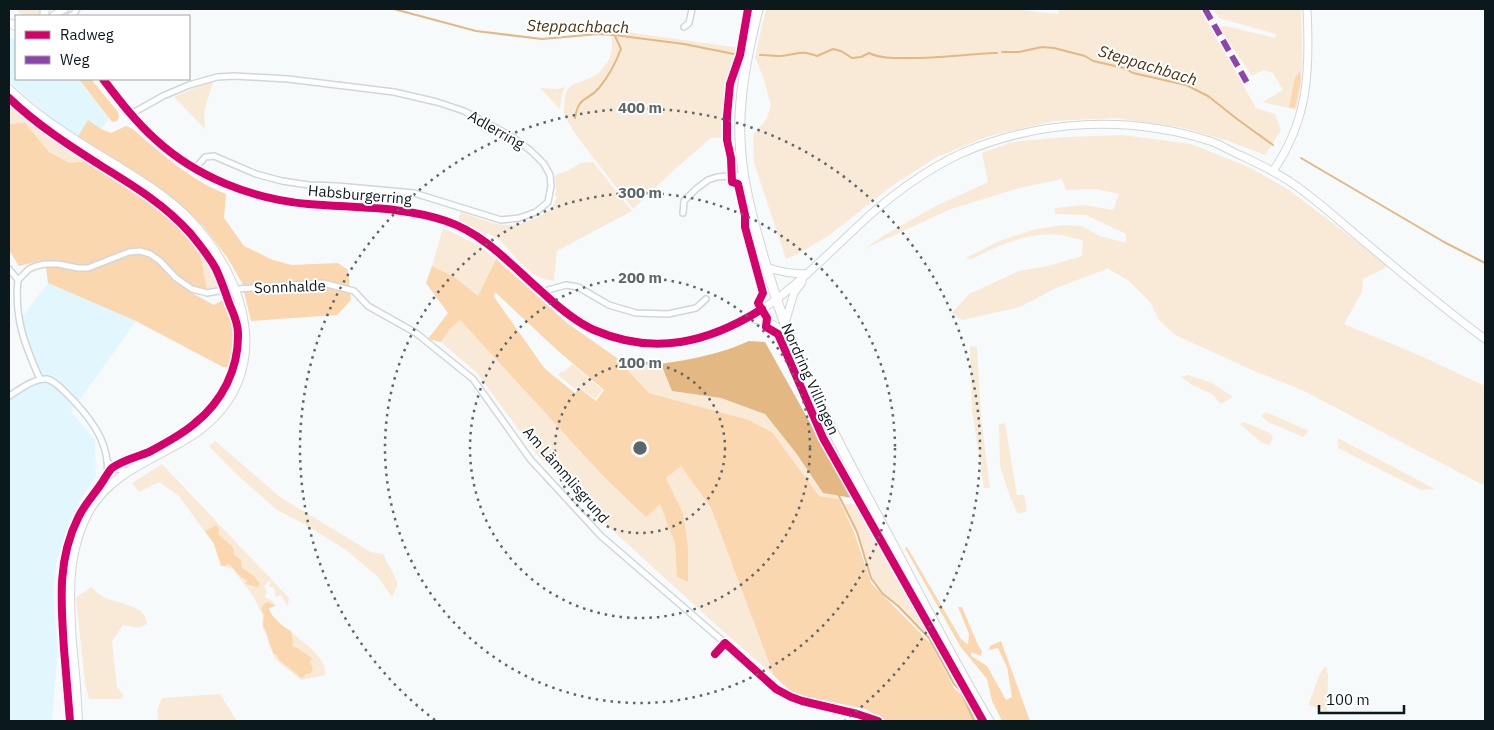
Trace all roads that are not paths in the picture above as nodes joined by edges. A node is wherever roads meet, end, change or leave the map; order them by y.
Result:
1 (66, 9) edge
2 (692, 9) edge
3 (758, 9) edge
4 (1308, 9) edge
5 (55, 14) edge
6 (684, 27) dead end
7 (104, 80) edge
8 (9, 89) edge
9 (130, 114) junction
10 (194, 168) junction
11 (1273, 172) junction
12 (743, 175) junction
13 (683, 213) dead end
14 (766, 266) junction
15 (9, 269) edge
16 (808, 274) junction
17 (18, 280) junction
18 (236, 289) junction
19 (542, 292) junction
20 (706, 299) dead end
21 (776, 300) junction
22 (368, 306) joint
23 (749, 317) junction
24 (785, 323) junction
25 (1485, 339) edge
26 (792, 341) junction
27 (40, 379) junction
28 (9, 396) edge
29 (107, 461) junction
30 (128, 471) junction
31 (104, 490) junction
32 (725, 643) dead end
33 (78, 721) edge
34 (989, 721) edge

1 - 5 street
2 - 6 street
3 - 12 main road, Nordring Villingen
4 - 11 street
7 - 9 street, Habsburgerring
8 - 18 main road
9 - 10 street, Habsburgerring
9 - 10 street, Adlerring
10 - 19 street, Habsburgerring
11 - 16 street
11 - 25 street
12 - 13 street
12 - 14 main road, Nordring Villingen
14 - 16 street
14 - 21 main road, Nordring Villingen
15 - 17 street
16 - 21 street, Habsburgerring
16 - 24 street
17 - 18 street, Sonnhalde
17 - 27 street
18 - 22 street, Sonnhalde
18 - 30 main road
19 - 20 street
19 - 23 street, Habsburgerring
21 - 23 street, Habsburgerring
21 - 24 main road, Nordring Villingen
22 - 32 street, Am Lämmlisgrund
23 - 26 street
24 - 26 main road, Nordring Villingen
26 - 34 main road, Nordring Villingen
27 - 28 street
27 - 29 street
29 - 30 street
29 - 31 street
30 - 31 main road
31 - 33 main road

